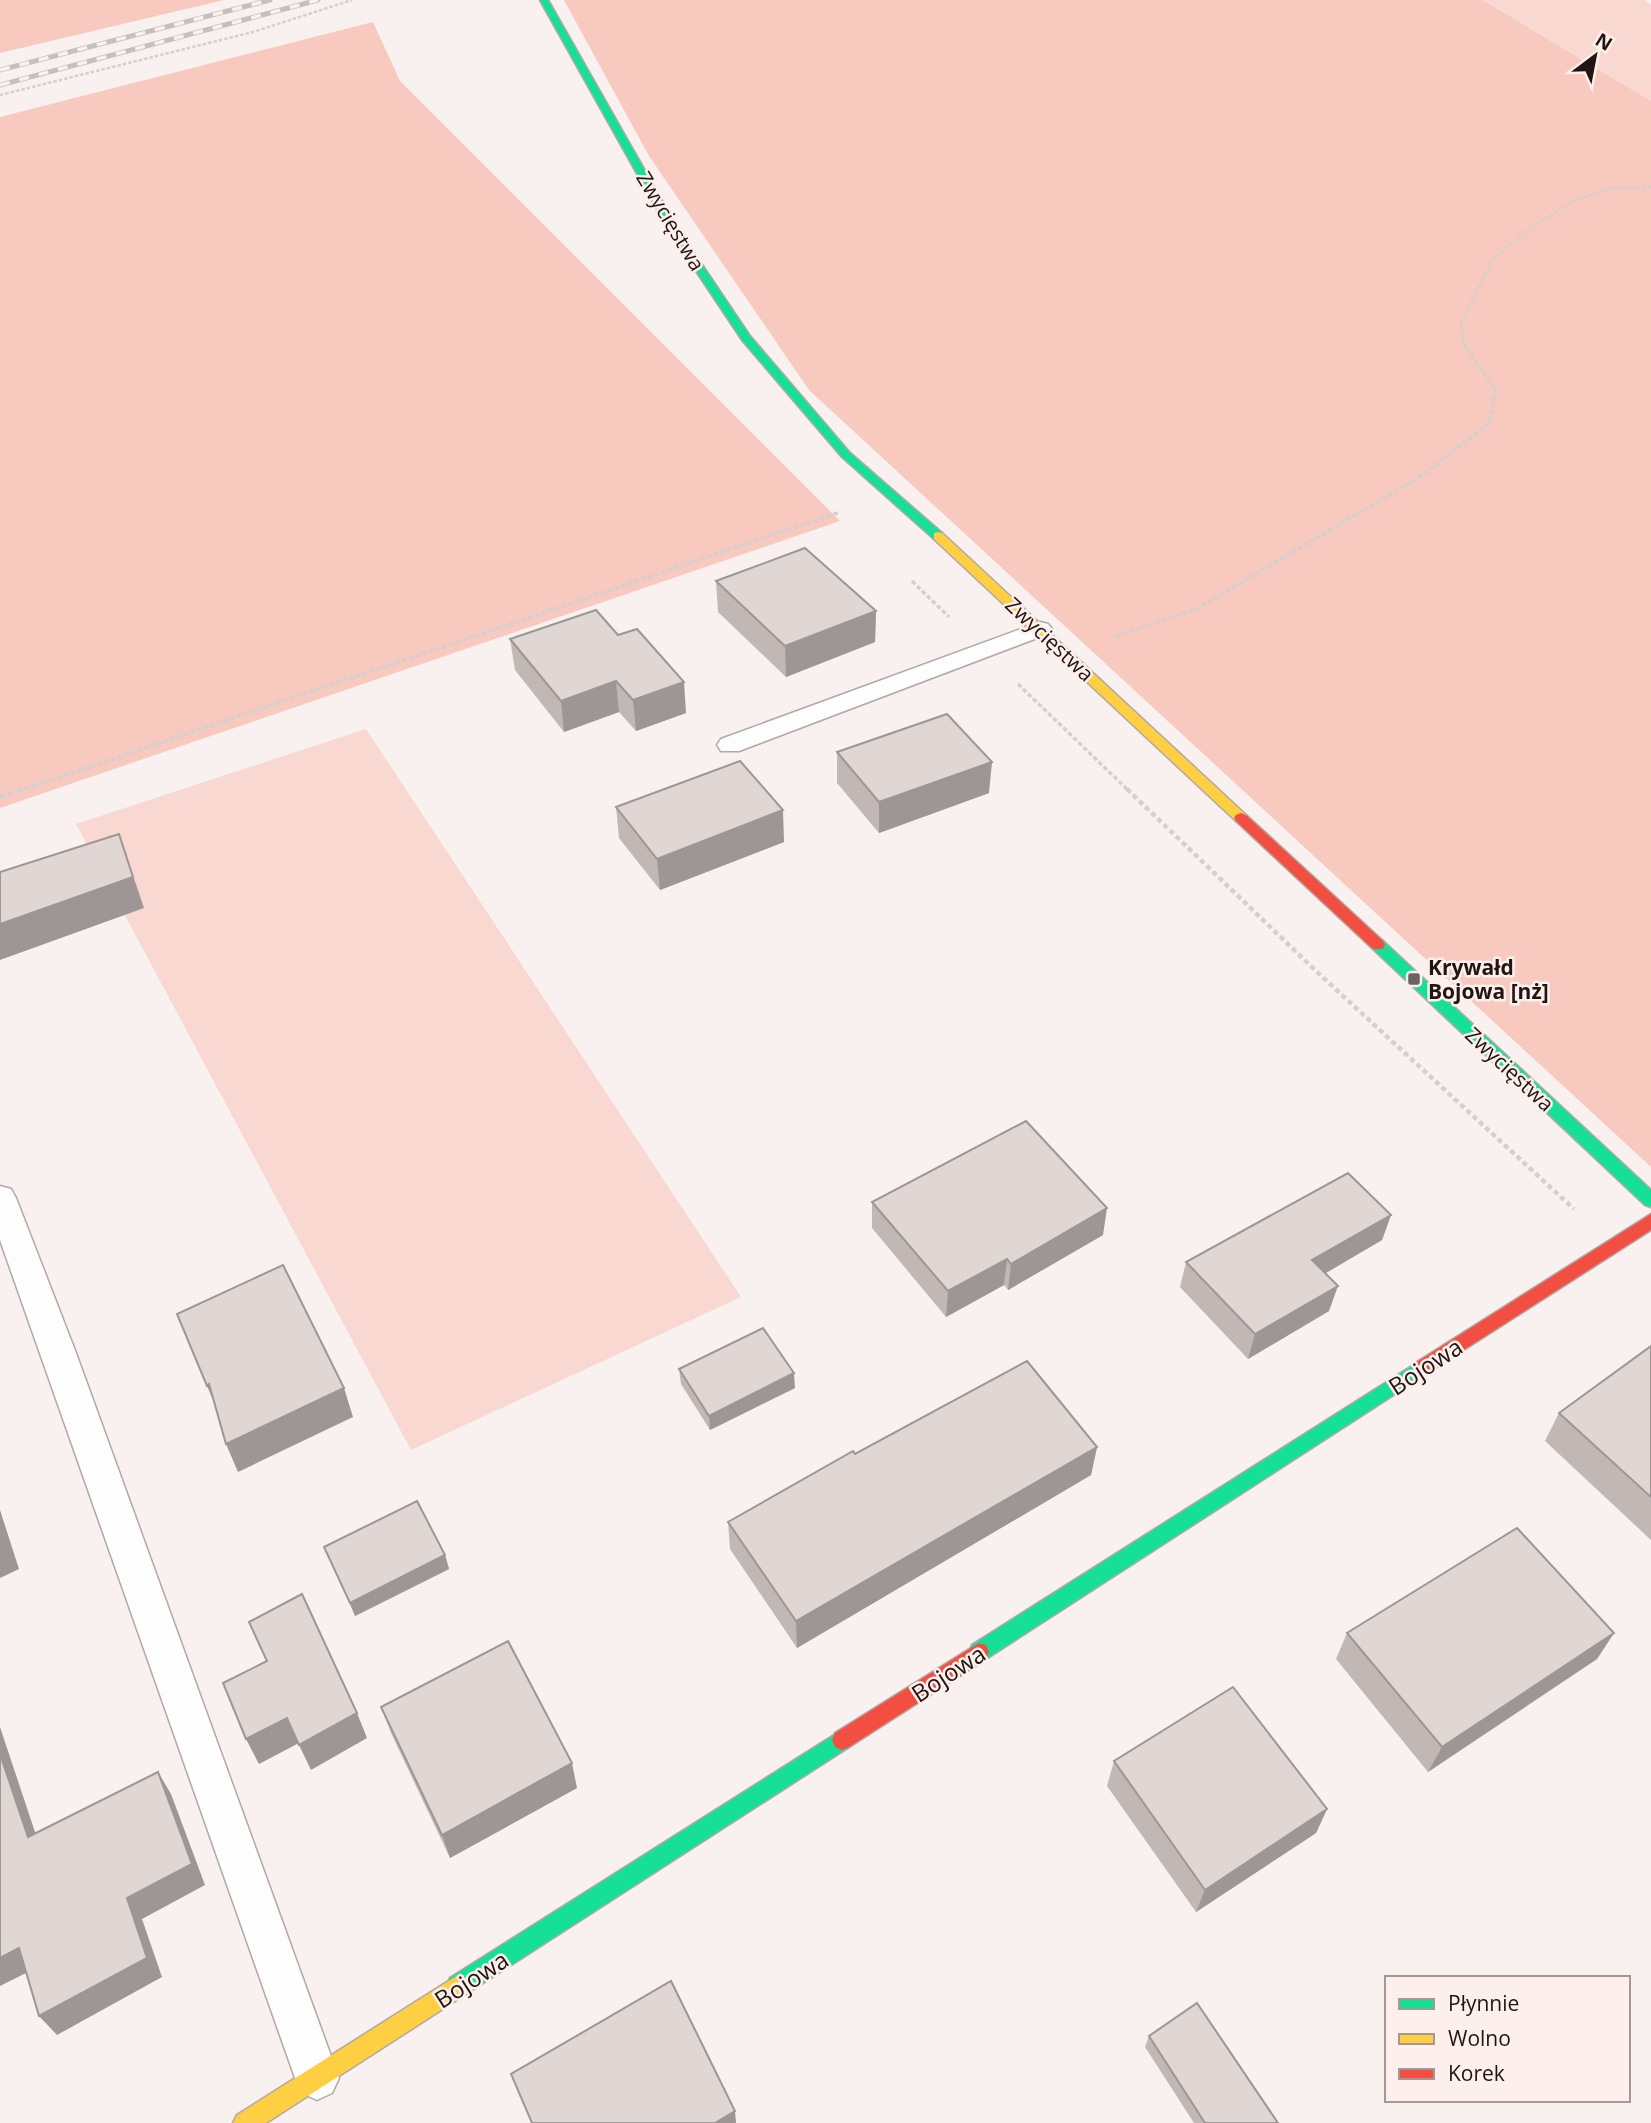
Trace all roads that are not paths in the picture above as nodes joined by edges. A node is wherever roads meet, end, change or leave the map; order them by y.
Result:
1 (544, 0) edge
2 (1040, 629) junction
3 (730, 745) dead end
4 (0, 1198) edge
5 (1651, 1200) edge
6 (1651, 1221) edge
7 (317, 2078) junction
8 (245, 2123) edge

1 - 2 main road, Zwycięstwa
2 - 3 lane
2 - 5 main road, Zwycięstwa
4 - 7 lane
6 - 7 main road, Bojowa
7 - 8 main road, Bojowa

